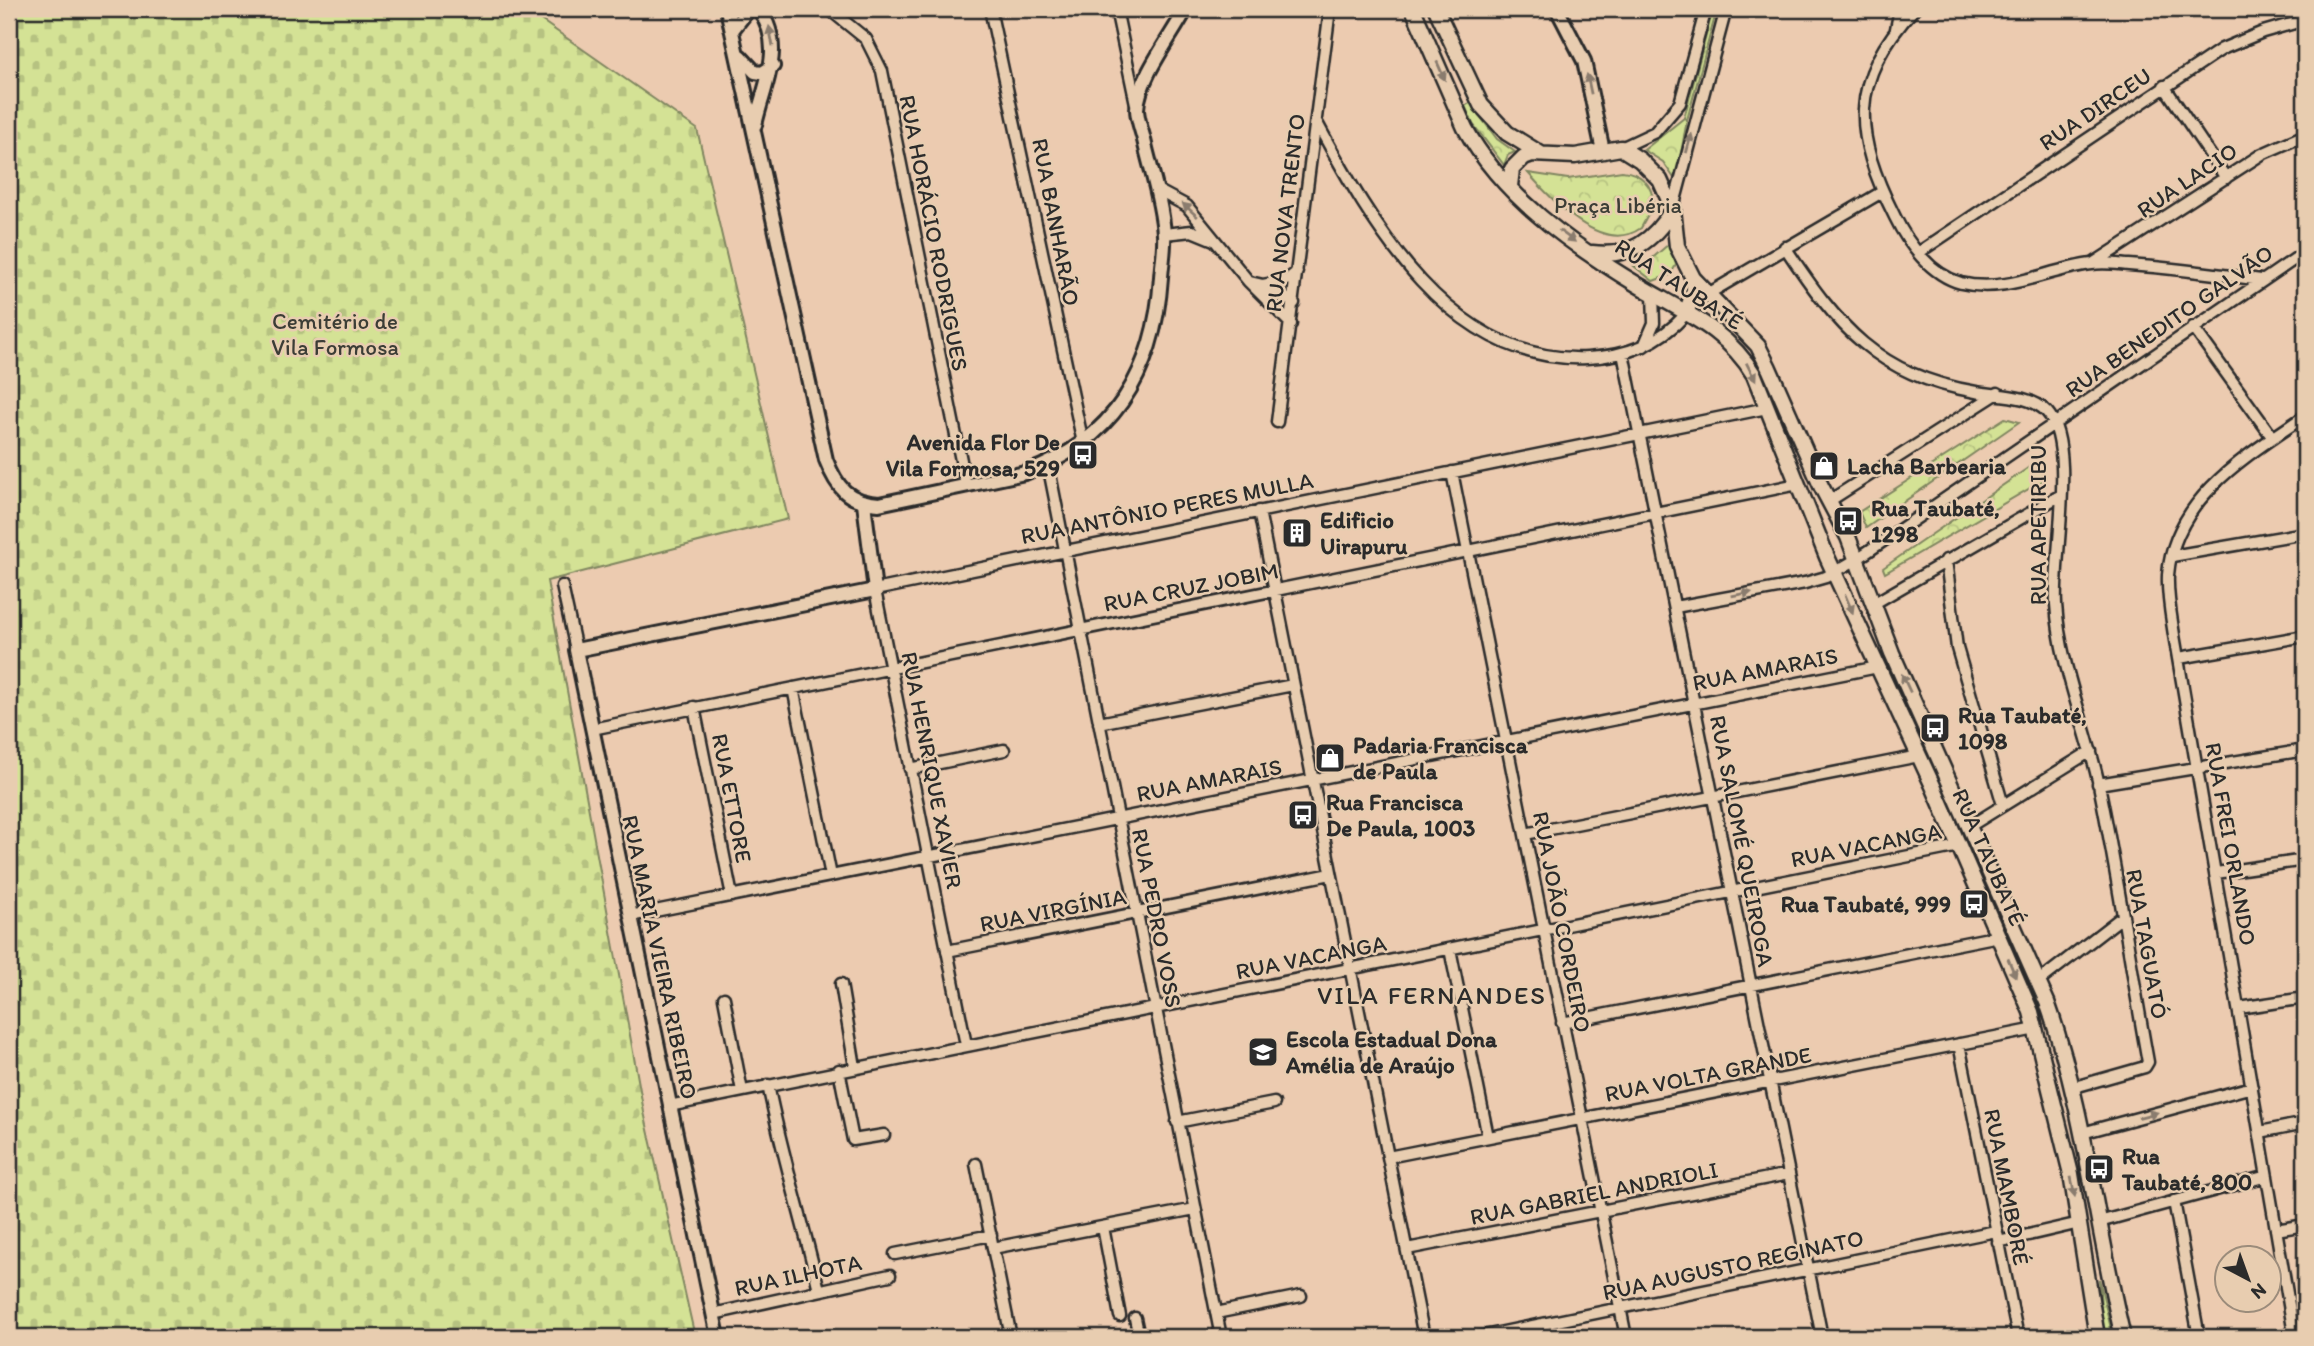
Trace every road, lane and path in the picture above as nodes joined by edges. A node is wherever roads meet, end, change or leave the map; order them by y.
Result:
1 (727, 9) edge
2 (749, 9) edge
3 (760, 9) edge
4 (829, 9) edge
5 (990, 9) edge
6 (1116, 9) edge
7 (1186, 9) edge
8 (1330, 9) edge
9 (1413, 9) edge
10 (1436, 9) edge
11 (1557, 9) edge
12 (1706, 9) edge
13 (1726, 9) edge
14 (1900, 9) edge
15 (1914, 9) edge
16 (2305, 20) edge
17 (733, 29) junction
18 (1896, 29) junction
19 (738, 52) junction
20 (772, 66) junction
21 (2164, 86) junction
22 (1137, 109) junction
23 (1317, 121) junction
24 (754, 129) junction
25 (2305, 135) edge
26 (1621, 148) junction
27 (1603, 151) junction
28 (1541, 154) junction
29 (2226, 178) junction
30 (1510, 186) junction
31 (1157, 190) junction
32 (1882, 192) junction
33 (1673, 209) junction
34 (1164, 234) junction
35 (1215, 240) junction
36 (1785, 247) junction
37 (2305, 252) edge
38 (1590, 253) junction
39 (1918, 253) junction
40 (2094, 263) junction
41 (1297, 272) junction
42 (1693, 278) junction
43 (2261, 279) junction
44 (1249, 282) junction
45 (1263, 285) junction
46 (1653, 295) junction
47 (1706, 295) junction
48 (1294, 303) junction
49 (1686, 314) junction
50 (1291, 324) junction
51 (2193, 327) junction
52 (1644, 347) junction
53 (1623, 353) junction
54 (1998, 393) junction
55 (1767, 408) junction
56 (2305, 416) edge
57 (1277, 422) dead end
58 (2055, 423) junction
59 (1640, 434) junction
60 (2273, 438) junction
61 (1083, 443) junction
62 (1048, 464) junction
63 (1452, 472) junction
64 (1798, 484) junction
65 (966, 485) junction
66 (2061, 495) junction
67 (1829, 502) junction
68 (864, 503) junction
69 (1259, 511) junction
70 (1656, 514) junction
71 (2305, 533) edge
72 (1064, 550) junction
73 (1468, 550) junction
74 (2172, 556) junction
75 (1857, 559) junction
76 (1946, 560) junction
77 (1834, 572) junction
78 (562, 586) dead end
79 (875, 590) junction
80 (1274, 590) junction
81 (1873, 604) junction
82 (1675, 607) junction
83 (1080, 629) junction
84 (2305, 636) edge
85 (576, 650) junction
86 (2179, 658) junction
87 (1878, 667) junction
88 (889, 668) junction
89 (1293, 685) junction
90 (793, 688) junction
91 (1695, 703) junction
92 (694, 707) junction
93 (1099, 723) junction
94 (592, 729) junction
95 (1506, 740) junction
96 (1004, 750) dead end
97 (2305, 750) edge
98 (2091, 751) junction
99 (1919, 756) junction
100 (910, 769) junction
101 (2199, 769) junction
102 (1312, 779) junction
103 (2098, 784) junction
104 (1714, 797) junction
105 (2003, 805) junction
106 (1118, 818) junction
107 (1970, 827) junction
108 (1525, 834) junction
109 (1959, 846) junction
110 (928, 856) junction
111 (2305, 860) edge
112 (2216, 873) junction
113 (1331, 874) junction
114 (831, 876) junction
115 (1732, 891) junction
116 (732, 896) junction
117 (1137, 913) junction
118 (630, 916) junction
119 (2122, 917) junction
120 (1544, 929) junction
121 (1999, 936) junction
122 (1450, 949) junction
123 (947, 951) junction
124 (1350, 970) junction
125 (2038, 982) junction
126 (841, 984) dead end
127 (1751, 986) junction
128 (724, 998) dead end
129 (2305, 998) edge
130 (1154, 1008) junction
131 (2239, 1008) junction
132 (1562, 1023) junction
133 (2036, 1029) junction
134 (1959, 1044) junction
135 (967, 1045) junction
136 (855, 1067) junction
137 (839, 1070) junction
138 (1770, 1081) junction
139 (768, 1085) junction
140 (2252, 1087) junction
141 (2071, 1088) junction
142 (742, 1091) junction
143 (1274, 1103) dead end
144 (669, 1106) junction
145 (1582, 1119) junction
146 (1177, 1122) junction
147 (2305, 1123) edge
148 (2260, 1132) junction
149 (2082, 1133) junction
150 (884, 1135) dead end
151 (1488, 1138) junction
152 (1388, 1157) junction
153 (976, 1164) dead end
154 (1789, 1174) junction
155 (2267, 1176) junction
156 (2174, 1201) junction
157 (1195, 1209) junction
158 (1601, 1211) junction
159 (2099, 1222) junction
160 (2080, 1223) junction
161 (2305, 1225) edge
162 (1103, 1227) junction
163 (2276, 1230) junction
164 (990, 1235) junction
165 (1997, 1237) junction
166 (993, 1248) junction
167 (1407, 1249) junction
168 (895, 1254) dead end
169 (1809, 1269) junction
170 (890, 1275) dead end
171 (2090, 1287) junction
172 (2111, 1288) junction
173 (819, 1290) junction
174 (1301, 1296) dead end
175 (1620, 1308) junction
176 (1216, 1313) junction
177 (713, 1314) junction
178 (1120, 1315) dead end
179 (1135, 1318) dead end
180 (2294, 1334) edge
181 (718, 1337) edge
182 (1011, 1337) edge
183 (1139, 1337) edge
184 (1221, 1337) edge
185 (1424, 1337) edge
186 (1479, 1337) edge
187 (1626, 1337) edge
188 (1822, 1337) edge
189 (2015, 1337) edge
190 (2096, 1337) edge
191 (2123, 1337) edge
192 (2199, 1337) edge

1 - 17 street
2 - 17 street
20 -> 3 street
4 - 65 street, RUA HORÁCIO RODRIGUES
5 - 61 street, RUA BANHARÃO
6 - 22 street
7 - 22 street
8 - 23 street, RUA NOVA TRENTO
9 -> 30 main road
10 - 28 main road
27 -> 11 street
12 - 26 street
33 -> 13 street
14 - 18 street
15 - 18 street
16 - 21 street, RUA DIRCEU
17 - 19 street
18 - 32 street
19 - 20 street
19 - 24 street
20 - 24 street
21 - 29 street
21 - 39 street, RUA DIRCEU
22 - 31 street
23 - 41 street, RUA NOVA TRENTO
23 - 53 street
24 - 68 street
25 - 29 street, RUA LACIO
26 - 27 main road
26 - 33 main road
27 - 28 main road
28 - 30 main road
29 - 40 street, RUA LACIO
30 -> 38 main road
31 - 34 street
35 -> 31 street
32 - 36 street
32 - 39 street
33 - 38 main road
33 - 42 main road, RUA TAUBATÉ
34 - 35 street
34 - 61 street
35 - 44 street
36 - 47 street
36 - 54 street, RUA APETIRIBU
37 - 43 street, RUA BENEDITO GALVÃO
38 - 46 main road, RUA TAUBATÉ
39 - 40 street
40 - 43 street
41 - 45 street
41 - 48 street, RUA NOVA TRENTO
42 - 47 main road, RUA TAUBATÉ
42 - 49 main road
43 - 51 street, RUA BENEDITO GALVÃO
44 - 45 street
44 - 50 street
45 - 48 street
46 - 49 main road, RUA TAUBATÉ
46 - 52 street
47 - 67 main road, RUA TAUBATÉ
48 - 50 street, RUA NOVA TRENTO
49 - 52 street
49 -> 55 main road, RUA TAUBATÉ
50 - 57 street, RUA NOVA TRENTO
51 - 58 street, RUA BENEDITO GALVÃO
51 - 60 street
52 - 53 street
53 - 59 street, RUA SALOMÉ QUEIROGA
54 - 58 street, RUA APETIRIBU
54 - 67 street
55 - 59 street, RUA ANTÔNIO PERES MULLA
55 - 64 main road, RUA TAUBATÉ
56 - 60 street, RUA FREI ORLANDO
58 - 66 street, RUA APETIRIBU
58 - 75 street, RUA BENEDITO GALVÃO
59 - 63 street, RUA ANTÔNIO PERES MULLA
59 - 70 street, RUA SALOMÉ QUEIROGA
60 - 74 street, RUA FREI ORLANDO
61 - 62 street
62 - 65 street
62 - 72 street, RUA PEDRO VOSS
63 - 69 street, RUA ANTÔNIO PERES MULLA
63 - 73 street, RUA JOÃO CORDEIRO
64 - 70 street, RUA CRUZ JOBIM
64 - 77 main road, RUA TAUBATÉ
65 - 68 street
66 - 76 street
66 - 98 street, RUA APETIRIBU
67 - 75 main road, RUA TAUBATÉ
68 - 79 street, RUA HENRIQUE XAVIER
69 - 72 street, RUA ANTÔNIO PERES MULLA
69 - 80 street
70 - 73 street, RUA CRUZ JOBIM
70 - 82 street, RUA SALOMÉ QUEIROGA
71 - 74 street
72 - 79 street, RUA ANTÔNIO PERES MULLA
72 - 83 street, RUA PEDRO VOSS
73 - 80 street, RUA CRUZ JOBIM
73 - 95 street, RUA JOÃO CORDEIRO
74 - 86 street, RUA FREI ORLANDO
75 - 77 street, RUA BENEDITO GALVÃO
75 - 81 main road, RUA TAUBATÉ
76 - 81 street
76 - 105 street
82 -> 77 street, RUA BENEDITO GALVÃO
77 -> 87 main road, RUA TAUBATÉ
78 - 85 street, RUA MARIA VIEIRA RIBEIRO
79 - 85 street, RUA ANTÔNIO PERES MULLA
79 - 88 street, RUA HENRIQUE XAVIER
80 - 83 street, RUA CRUZ JOBIM
80 - 89 street
107 -> 81 main road, RUA TAUBATÉ
82 - 91 street, RUA SALOMÉ QUEIROGA
83 - 88 street, RUA CRUZ JOBIM
83 - 93 street, RUA PEDRO VOSS
84 - 86 street
85 - 94 street, RUA MARIA VIEIRA RIBEIRO
86 - 101 street, RUA FREI ORLANDO
87 - 91 street, RUA AMARAIS
87 - 99 main road, RUA TAUBATÉ
88 - 90 street, RUA CRUZ JOBIM
88 - 100 street, RUA HENRIQUE XAVIER
89 - 93 street
89 - 102 street
90 - 92 street, RUA CRUZ JOBIM
90 - 114 street
91 - 95 street, RUA AMARAIS
91 - 104 street, RUA SALOMÉ QUEIROGA
92 - 94 street, RUA CRUZ JOBIM
92 - 116 street, RUA ETTORE
93 - 106 street, RUA PEDRO VOSS
94 - 118 street, RUA MARIA VIEIRA RIBEIRO
95 - 102 street, RUA AMARAIS
95 - 108 street, RUA JOÃO CORDEIRO
96 - 100 street
97 - 101 street
98 - 103 street, RUA TAGUATÓ
98 - 105 street
99 - 104 street
99 - 109 main road, RUA TAUBATÉ
100 - 110 street, RUA HENRIQUE XAVIER
101 - 103 street
101 - 112 street, RUA FREI ORLANDO
102 - 106 street, RUA AMARAIS
102 - 113 street
103 - 119 street, RUA TAGUATÓ
104 - 108 street
104 - 115 street, RUA SALOMÉ QUEIROGA
105 - 107 street
106 - 110 street, RUA AMARAIS
106 - 117 street, RUA PEDRO VOSS
107 - 125 main road, RUA TAUBATÉ
108 - 120 street, RUA JOÃO CORDEIRO
109 - 115 street, RUA VACANGA
109 - 121 main road, RUA TAUBATÉ
110 - 114 street, RUA AMARAIS
110 - 123 street, RUA HENRIQUE XAVIER
111 - 112 street
112 - 131 street, RUA FREI ORLANDO
113 - 117 street, RUA VIRGÍNIA
113 - 124 street
114 - 116 street, RUA AMARAIS
115 - 120 street, RUA VACANGA
115 - 127 street, RUA SALOMÉ QUEIROGA
116 - 118 street, RUA AMARAIS
117 - 123 street, RUA VIRGÍNIA
117 - 130 street, RUA PEDRO VOSS
118 - 144 street, RUA MARIA VIEIRA RIBEIRO
119 - 125 street
119 - 141 street, RUA TAGUATÓ
120 - 122 street, RUA VACANGA
120 - 132 street, RUA JOÃO CORDEIRO
121 - 127 street
121 -> 133 main road, RUA TAUBATÉ
122 - 124 street, RUA VACANGA
122 - 151 street
123 - 135 street, RUA HENRIQUE XAVIER
124 - 130 street, RUA VACANGA
124 - 152 street
125 - 141 main road, RUA TAUBATÉ
126 - 136 street
127 - 132 street
127 - 138 street, RUA SALOMÉ QUEIROGA
128 - 142 street
129 - 131 street
130 - 135 street, RUA VACANGA
130 - 146 street, RUA PEDRO VOSS
131 - 140 street, RUA FREI ORLANDO
132 - 145 street, RUA JOÃO CORDEIRO
133 - 134 street, RUA VOLTA GRANDE
133 -> 160 main road, RUA TAUBATÉ
134 - 138 street, RUA VOLTA GRANDE
134 - 165 street, RUA MAMBORÉ
135 - 136 street, RUA VACANGA
136 - 137 street, RUA VACANGA
137 - 139 street, RUA VACANGA
137 - 150 street
138 - 145 street, RUA VOLTA GRANDE
138 - 154 street, RUA SALOMÉ QUEIROGA
139 - 142 street, RUA VACANGA
139 - 173 street
140 - 148 street, RUA FREI ORLANDO
149 -> 140 street
141 - 149 main road, RUA TAUBATÉ
142 - 144 street, RUA VACANGA
143 - 146 street
144 - 177 street, RUA MARIA VIEIRA RIBEIRO
145 - 151 street, RUA VOLTA GRANDE
145 - 158 street, RUA JOÃO CORDEIRO
146 - 157 street, RUA PEDRO VOSS
147 - 148 street
148 - 155 street, RUA FREI ORLANDO
149 - 159 main road, RUA TAUBATÉ
151 - 152 street, RUA VOLTA GRANDE
152 - 167 street
153 - 164 street
154 - 158 street, RUA GABRIEL ANDRIOLI
154 - 169 street, RUA SALOMÉ QUEIROGA
155 - 156 street
155 - 163 street, RUA FREI ORLANDO
156 - 159 street
156 - 192 street
157 - 162 street
157 - 176 street, RUA PEDRO VOSS
158 - 167 street, RUA GABRIEL ANDRIOLI
158 - 175 street, RUA JOÃO CORDEIRO
159 - 172 main road, RUA TAUBATÉ
160 - 165 street, RUA AUGUSTO REGINATO
160 - 171 main road, RUA TAUBATÉ
161 - 163 street
162 - 166 street
162 - 178 street
163 - 180 street, RUA FREI ORLANDO
164 - 166 street
164 - 168 street
165 - 169 street, RUA AUGUSTO REGINATO
165 - 189 street, RUA MAMBORÉ
166 - 182 street
167 - 185 street
169 - 175 street, RUA AUGUSTO REGINATO
169 - 188 street, RUA SALOMÉ QUEIROGA
170 - 173 street, RUA ILHOTA
171 - 172 main road
171 - 190 main road, RUA TAUBATÉ
172 - 191 main road, RUA TAUBATÉ
173 - 177 street, RUA ILHOTA
174 - 176 street
175 - 186 street, RUA AUGUSTO REGINATO
175 - 187 street, RUA JOÃO CORDEIRO
176 - 184 street, RUA PEDRO VOSS
177 - 181 street, RUA MARIA VIEIRA RIBEIRO
179 - 183 street

